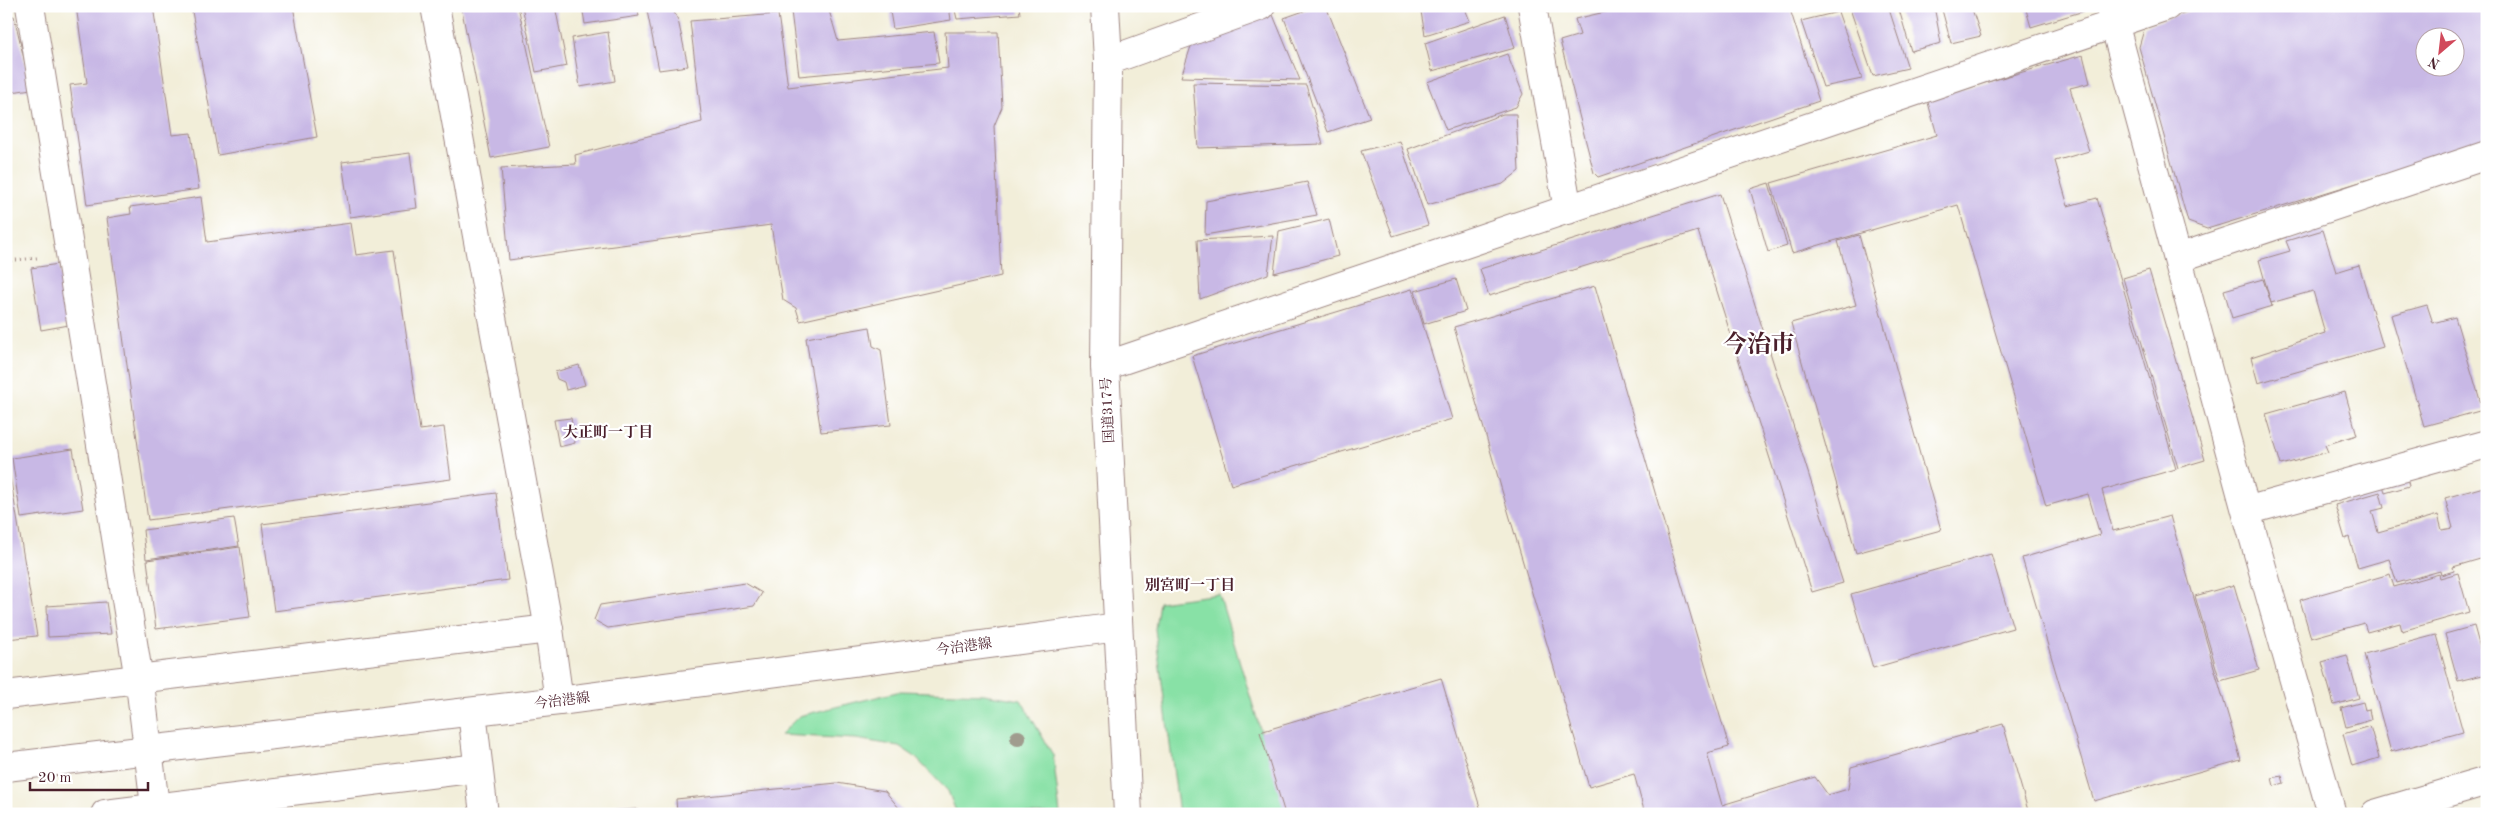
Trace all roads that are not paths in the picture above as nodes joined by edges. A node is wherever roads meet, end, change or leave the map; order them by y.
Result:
1 (30, 6) edge
2 (435, 6) edge
3 (1105, 6) edge
4 (1261, 6) edge
5 (1532, 6) edge
6 (2167, 6) edge
7 (2112, 15) edge
8 (1108, 61) junction
9 (2487, 155) edge
10 (1568, 210) junction
11 (2178, 258) junction
12 (1106, 366) junction
13 (2487, 444) edge
14 (2246, 511) junction
15 (1118, 627) junction
16 (548, 629) junction
17 (139, 679) junction
18 (6, 695) edge
19 (559, 701) junction
20 (472, 712) junction
21 (148, 750) junction
22 (6, 768) edge
23 (478, 768) junction
24 (2487, 780) edge
25 (155, 811) edge
26 (105, 814) edge
27 (484, 814) edge
28 (1128, 814) edge
29 (2332, 814) edge
30 (2375, 814) edge

1 - 17 main road
2 - 16 main road
3 - 8 main road, 国道317号
4 - 8 main road
5 - 10 main road
6 - 7 main road
7 - 10 main road
7 - 11 main road
8 - 12 main road, 国道317号
9 - 11 main road
10 - 12 main road
11 - 14 main road
12 - 15 main road, 国道317号
13 - 14 main road
14 - 29 main road
15 - 19 main road, 今治港線
15 - 28 main road, 国道317号
16 - 17 main road
16 - 19 main road
17 - 18 main road
17 - 21 main road
19 - 20 main road, 今治港線
20 - 21 main road, 今治港線
20 - 23 main road
21 - 22 main road, 今治港線
21 - 25 main road
23 - 25 main road
23 - 27 main road
24 - 30 main road
25 - 26 main road

